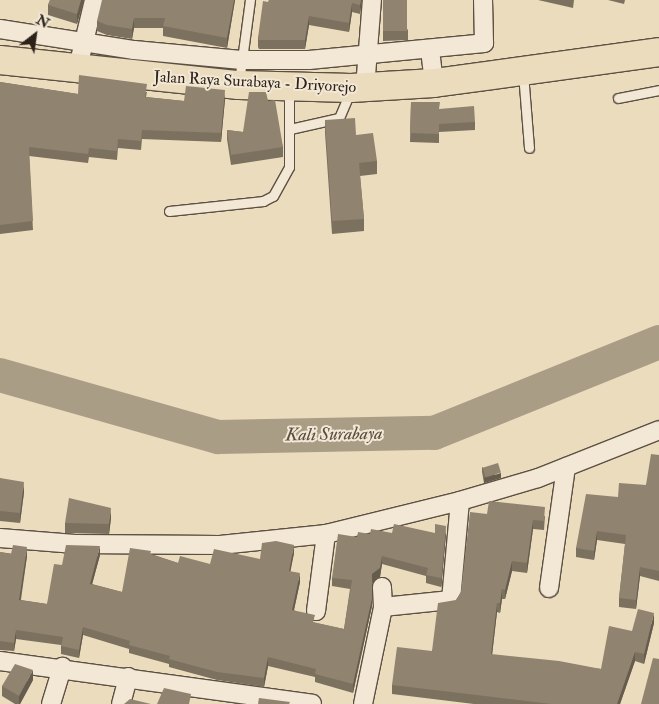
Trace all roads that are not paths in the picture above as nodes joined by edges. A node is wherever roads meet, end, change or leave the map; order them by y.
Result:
1 (94, 0) edge
2 (250, 0) edge
3 (372, 0) edge
4 (483, 0) edge
5 (0, 29) edge
6 (82, 39) junction
7 (430, 50) junction
8 (659, 52) edge
9 (366, 55) junction
10 (0, 60) edge
11 (523, 70) junction
12 (76, 71) junction
13 (241, 73) junction
14 (434, 83) junction
15 (289, 87) junction
16 (358, 88) junction
17 (659, 90) edge
18 (618, 98) dead end
19 (290, 129) junction
20 (529, 148) dead end
21 (169, 211) dead end
22 (659, 430) edge
23 (566, 467) junction
24 (460, 502) junction
25 (326, 534) junction
26 (0, 538) edge
27 (382, 586) dead end
28 (549, 588) dead end
29 (383, 607) junction
30 (316, 611) dead end
31 (0, 661) edge
32 (62, 667) junction
33 (128, 677) junction
34 (248, 699) edge
35 (51, 704) edge
36 (121, 704) edge
37 (312, 704) edge
38 (363, 704) edge

1 - 6 street
2 - 13 lane
3 - 9 street
4 - 7 street, Jalan Raya Surabaya - Driyorejo
5 - 6 street, Jalan Raya Surabaya - Driyorejo
6 - 12 street
6 - 13 street, Jalan Raya Surabaya - Driyorejo
7 - 9 street, Jalan Raya Surabaya - Driyorejo
7 - 14 street
8 - 11 main road, Jalan Raya Surabaya - Driyorejo
9 - 13 street, Jalan Raya Surabaya - Driyorejo
9 - 16 street
10 - 12 main road, Jalan Raya Surabaya - Driyorejo
11 - 14 main road, Jalan Raya Surabaya - Driyorejo
11 - 20 lane
12 - 13 main road, Jalan Raya Surabaya - Driyorejo
13 - 15 main road, Jalan Raya Surabaya - Driyorejo
14 - 16 main road, Jalan Raya Surabaya - Driyorejo
15 - 16 main road, Jalan Raya Surabaya - Driyorejo
15 - 19 lane
16 - 19 lane
17 - 18 lane
19 - 21 lane
22 - 23 street
23 - 24 street
23 - 28 street
24 - 25 street
24 - 29 street
25 - 26 street
25 - 30 street
27 - 29 street
29 - 38 street
31 - 32 street
32 - 33 street
32 - 35 street
33 - 34 street
33 - 36 street
34 - 37 street

